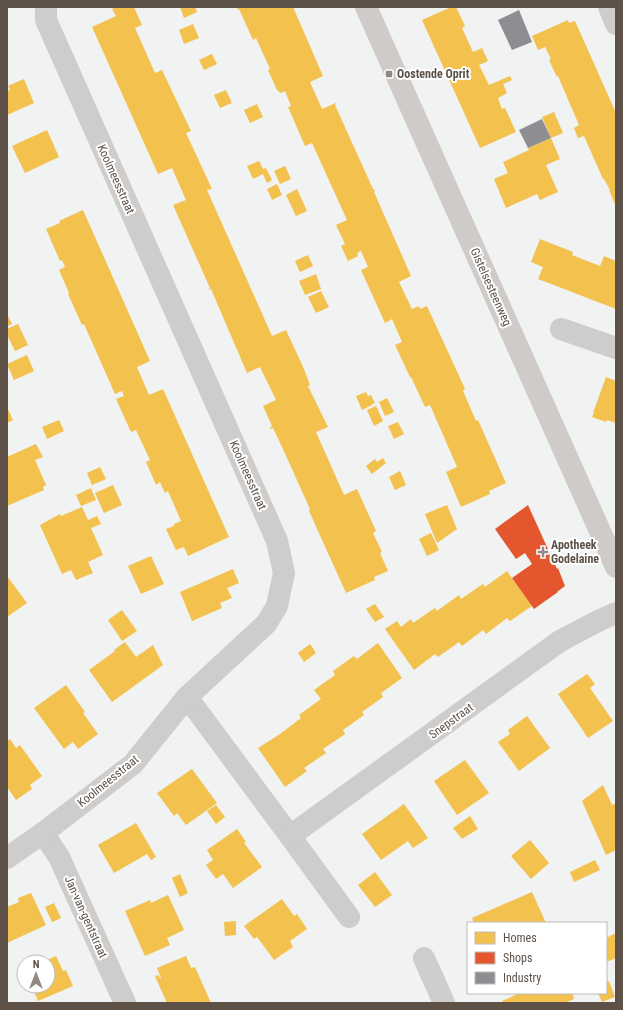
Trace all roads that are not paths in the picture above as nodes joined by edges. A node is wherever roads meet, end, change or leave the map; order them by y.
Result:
1 (46, 7) edge
2 (366, 7) edge
3 (609, 7) edge
4 (616, 24) edge
5 (562, 329) dead end
6 (616, 348) edge
7 (616, 567) edge
8 (616, 613) edge
9 (187, 696) junction
10 (43, 833) junction
11 (290, 836) junction
12 (7, 858) edge
13 (349, 917) dead end
14 (424, 958) dead end
15 (125, 1003) edge
16 (444, 1003) edge

1 - 9 street, Koolmeesstraat
2 - 7 main road, Gistelsesteenweg
3 - 4 street
5 - 6 street
8 - 11 street, Snepstraat
9 - 10 street, Koolmeesstraat
9 - 11 street
10 - 12 street, Koolmeesstraat
10 - 15 street, Jan-van-gentstraat
11 - 13 street
14 - 16 street

